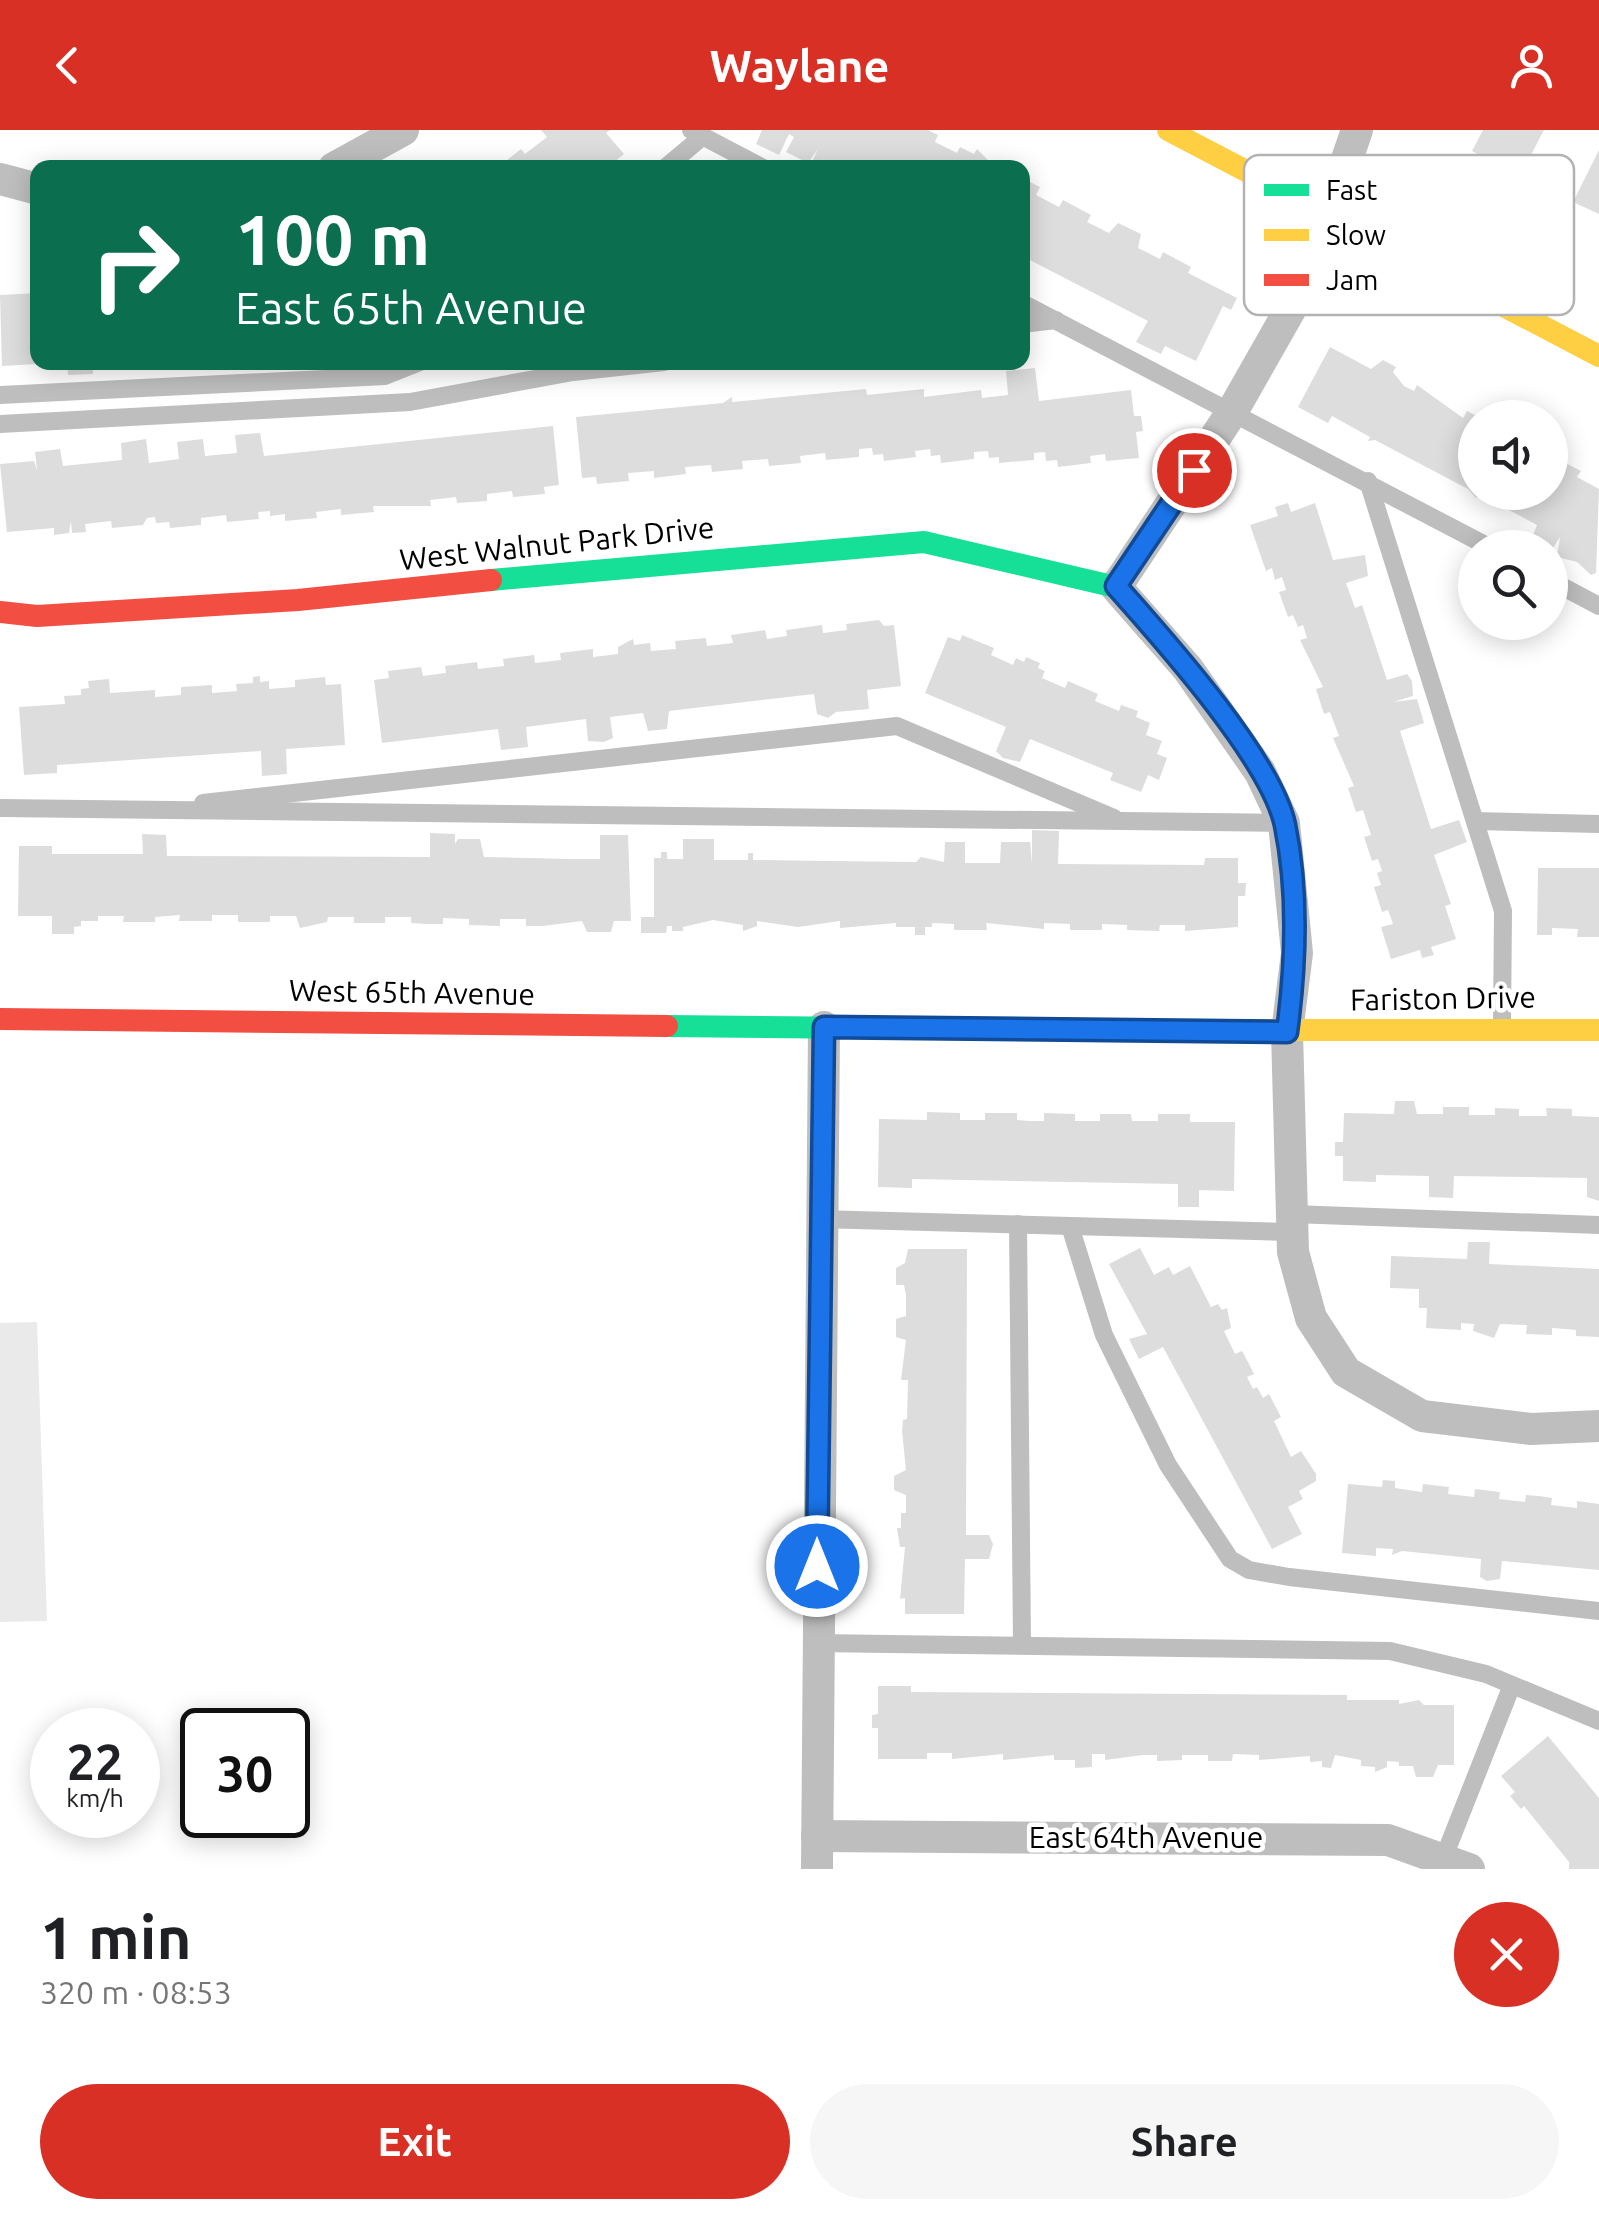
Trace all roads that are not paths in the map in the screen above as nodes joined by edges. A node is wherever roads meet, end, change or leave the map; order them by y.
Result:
1 (403, 130) edge
2 (1168, 130) edge
3 (1357, 130) edge
4 (697, 133) edge
5 (1348, 155) edge
6 (349, 160) edge
7 (672, 160) edge
8 (748, 160) edge
9 (1244, 169) edge
10 (0, 178) edge
11 (30, 187) edge
12 (1030, 307) edge
13 (1287, 315) edge
14 (1522, 315) edge
15 (1056, 320) junction
16 (1030, 323) edge
17 (1599, 356) edge
18 (400, 370) edge
19 (591, 370) edge
20 (0, 396) edge
21 (1232, 412) junction
22 (0, 424) edge
23 (1368, 481) junction
24 (1458, 530) edge
25 (1116, 586) junction
26 (1568, 590) edge
27 (1599, 606) edge
28 (0, 612) edge
29 (0, 808) edge
30 (132, 811) junction
31 (1475, 821) junction
32 (1124, 822) junction
33 (1284, 822) junction
34 (1599, 824) edge
35 (0, 1020) edge
36 (824, 1027) junction
37 (1502, 1027) junction
38 (1599, 1030) edge
39 (1287, 1032) junction
40 (819, 1220) junction
41 (1292, 1223) junction
42 (1018, 1224) junction
43 (1599, 1225) edge
44 (1070, 1226) junction
45 (1599, 1426) edge
46 (1599, 1612) edge
47 (817, 1643) junction
48 (1022, 1644) junction
49 (1512, 1685) junction
50 (1599, 1721) edge
51 (817, 1836) junction
52 (1457, 1863) edge
53 (817, 1869) edge

1 - 6 street
2 - 9 main road
3 - 5 street
4 - 7 lane
4 - 8 lane
10 - 11 street
12 - 15 lane
13 - 21 street
14 - 17 main road
15 - 16 lane
15 - 21 lane
18 - 20 lane
19 - 22 lane
21 - 23 lane
21 - 25 street
23 - 24 lane
23 - 31 lane
25 - 28 main road, West Walnut Park Drive
25 - 33 street
26 - 27 lane
29 - 30 lane
30 - 32 lane
30 - 32 lane
31 - 34 lane
31 - 37 lane
32 - 33 lane
33 - 39 street
35 - 36 main road, West 65th Avenue
36 - 39 main road, West 65th Avenue
36 - 40 street
37 - 38 main road, Fariston Drive
37 - 39 main road, Fariston Drive
39 - 41 street
40 - 42 lane
40 - 47 street
41 - 43 lane
41 - 44 lane
41 - 45 street
42 - 44 lane
42 - 48 lane
44 - 46 lane
47 - 48 lane
47 - 51 street
48 - 49 lane
49 - 50 lane
49 - 52 lane
51 - 52 street, East 64th Avenue
51 - 53 street

